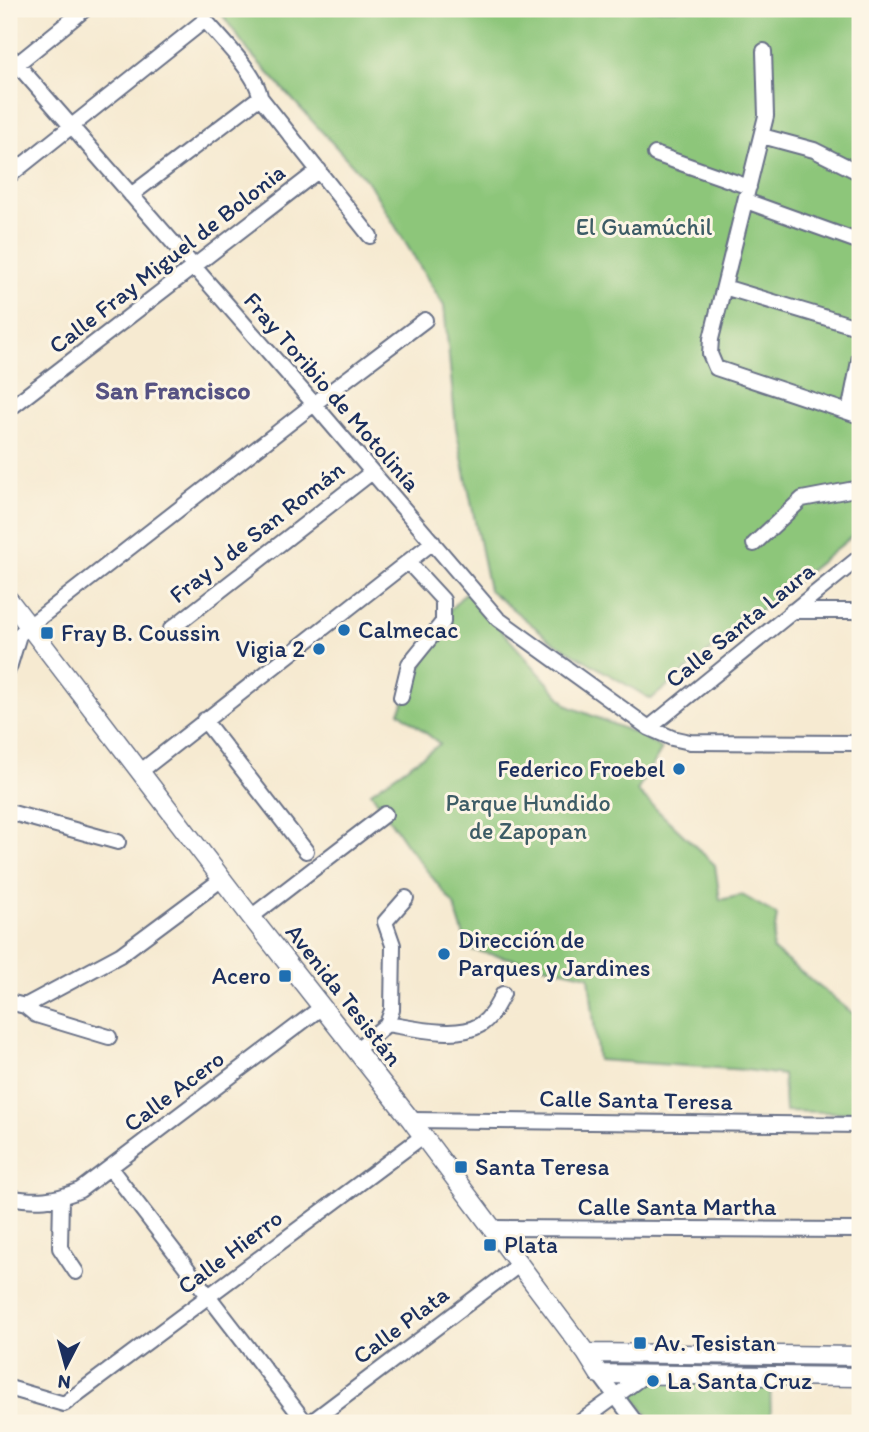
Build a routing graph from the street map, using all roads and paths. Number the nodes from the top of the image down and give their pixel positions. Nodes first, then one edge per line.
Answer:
1 (85, 9) edge
2 (764, 51) dead end
3 (13, 59) edge
4 (260, 97) junction
5 (71, 126) junction
6 (762, 136) junction
7 (655, 154) dead end
8 (319, 170) junction
9 (860, 173) edge
10 (9, 176) edge
11 (748, 194) junction
12 (131, 195) junction
13 (370, 236) dead end
14 (860, 242) edge
15 (193, 268) junction
16 (724, 287) junction
17 (425, 320) dead end
18 (860, 328) edge
19 (860, 356) edge
20 (314, 404) junction
21 (9, 409) edge
22 (855, 414) edge
23 (372, 472) junction
24 (860, 488) edge
25 (433, 542) junction
26 (754, 544) dead end
27 (860, 557) edge
28 (408, 562) junction
29 (11, 606) edge
30 (792, 611) junction
31 (860, 611) edge
32 (29, 626) junction
33 (171, 629) dead end
34 (9, 668) edge
35 (401, 697) dead end
36 (204, 720) junction
37 (649, 728) junction
38 (860, 743) edge
39 (141, 771) junction
40 (9, 812) edge
41 (385, 814) dead end
42 (118, 842) dead end
43 (306, 851) dead end
44 (222, 879) junction
45 (407, 898) dead end
46 (251, 917) junction
47 (503, 994) dead end
48 (9, 1002) edge
49 (26, 1006) junction
50 (322, 1007) junction
51 (387, 1024) junction
52 (109, 1037) dead end
53 (356, 1049) junction
54 (411, 1120) junction
55 (860, 1125) edge
56 (423, 1136) junction
57 (110, 1168) junction
58 (9, 1197) edge
59 (55, 1199) junction
60 (493, 1228) junction
61 (860, 1230) edge
62 (520, 1264) junction
63 (76, 1272) dead end
64 (208, 1296) junction
65 (586, 1353) junction
66 (860, 1356) edge
67 (599, 1374) junction
68 (646, 1374) junction
69 (860, 1377) edge
70 (9, 1388) edge
71 (615, 1395) junction
72 (308, 1423) edge
73 (579, 1423) edge
74 (636, 1423) edge

1 - 3 street
2 - 6 street
3 - 5 street, Fray Toribio de Motolinía
4 - 5 street
4 - 8 street
4 - 12 street
5 - 10 street
5 - 12 street, Fray Toribio de Motolinía
6 - 9 street
6 - 11 street
7 - 11 street
8 - 13 street
8 - 15 street, Calle Fray Miguel de Bolonia
11 - 14 street
11 - 16 street
12 - 15 street, Fray Toribio de Motolinía
15 - 20 street, Fray Toribio de Motolinía
15 - 21 street, Calle Fray Miguel de Bolonia
16 - 18 street
16 - 22 street
17 - 20 street
19 - 22 street
20 - 23 street, Fray Toribio de Motolinía
20 - 32 street
23 - 25 street, Fray Toribio de Motolinía
23 - 33 street, Fray J de San Román
24 - 26 street
25 - 28 street
25 - 37 street, Fray Toribio de Motolinía
27 - 30 street, Calle Santa Laura
28 - 35 street
28 - 36 street
29 - 32 main road, Avenida Tesistán
30 - 31 street
30 - 37 street, Calle Santa Laura
32 - 34 street
32 - 39 main road, Avenida Tesistán
36 - 39 street
36 - 43 street
37 - 38 street, Fray Toribio de Motolinía
39 - 44 main road, Avenida Tesistán
40 - 42 street
41 - 46 street
44 - 46 main road, Avenida Tesistán
44 - 49 street
45 - 51 street
46 - 50 main road, Avenida Tesistán
47 - 51 street
48 - 49 street
49 - 52 street
50 - 53 main road, Avenida Tesistán
50 - 57 street, Calle Acero
51 - 53 street
53 - 54 main road, Avenida Tesistán
54 - 55 street, Calle Santa Teresa
54 - 56 main road, Avenida Tesistán
56 - 60 main road, Avenida Tesistán
56 - 64 street, Calle Hierro
57 - 59 street, Calle Acero
57 - 64 street
58 - 59 street
59 - 63 street
60 - 61 street, Calle Santa Martha
60 - 62 main road, Avenida Tesistán
62 - 65 main road, Avenida Tesistán
62 - 72 street, Calle Plata
64 - 70 street, Calle Hierro
64 - 72 street
65 - 66 main road
65 - 67 main road, Avenida Tesistán
67 - 68 main road
67 - 71 street, Avenida Tesistán
68 - 69 main road
68 - 71 street
71 - 73 street
71 - 74 street, Avenida Tesistán

